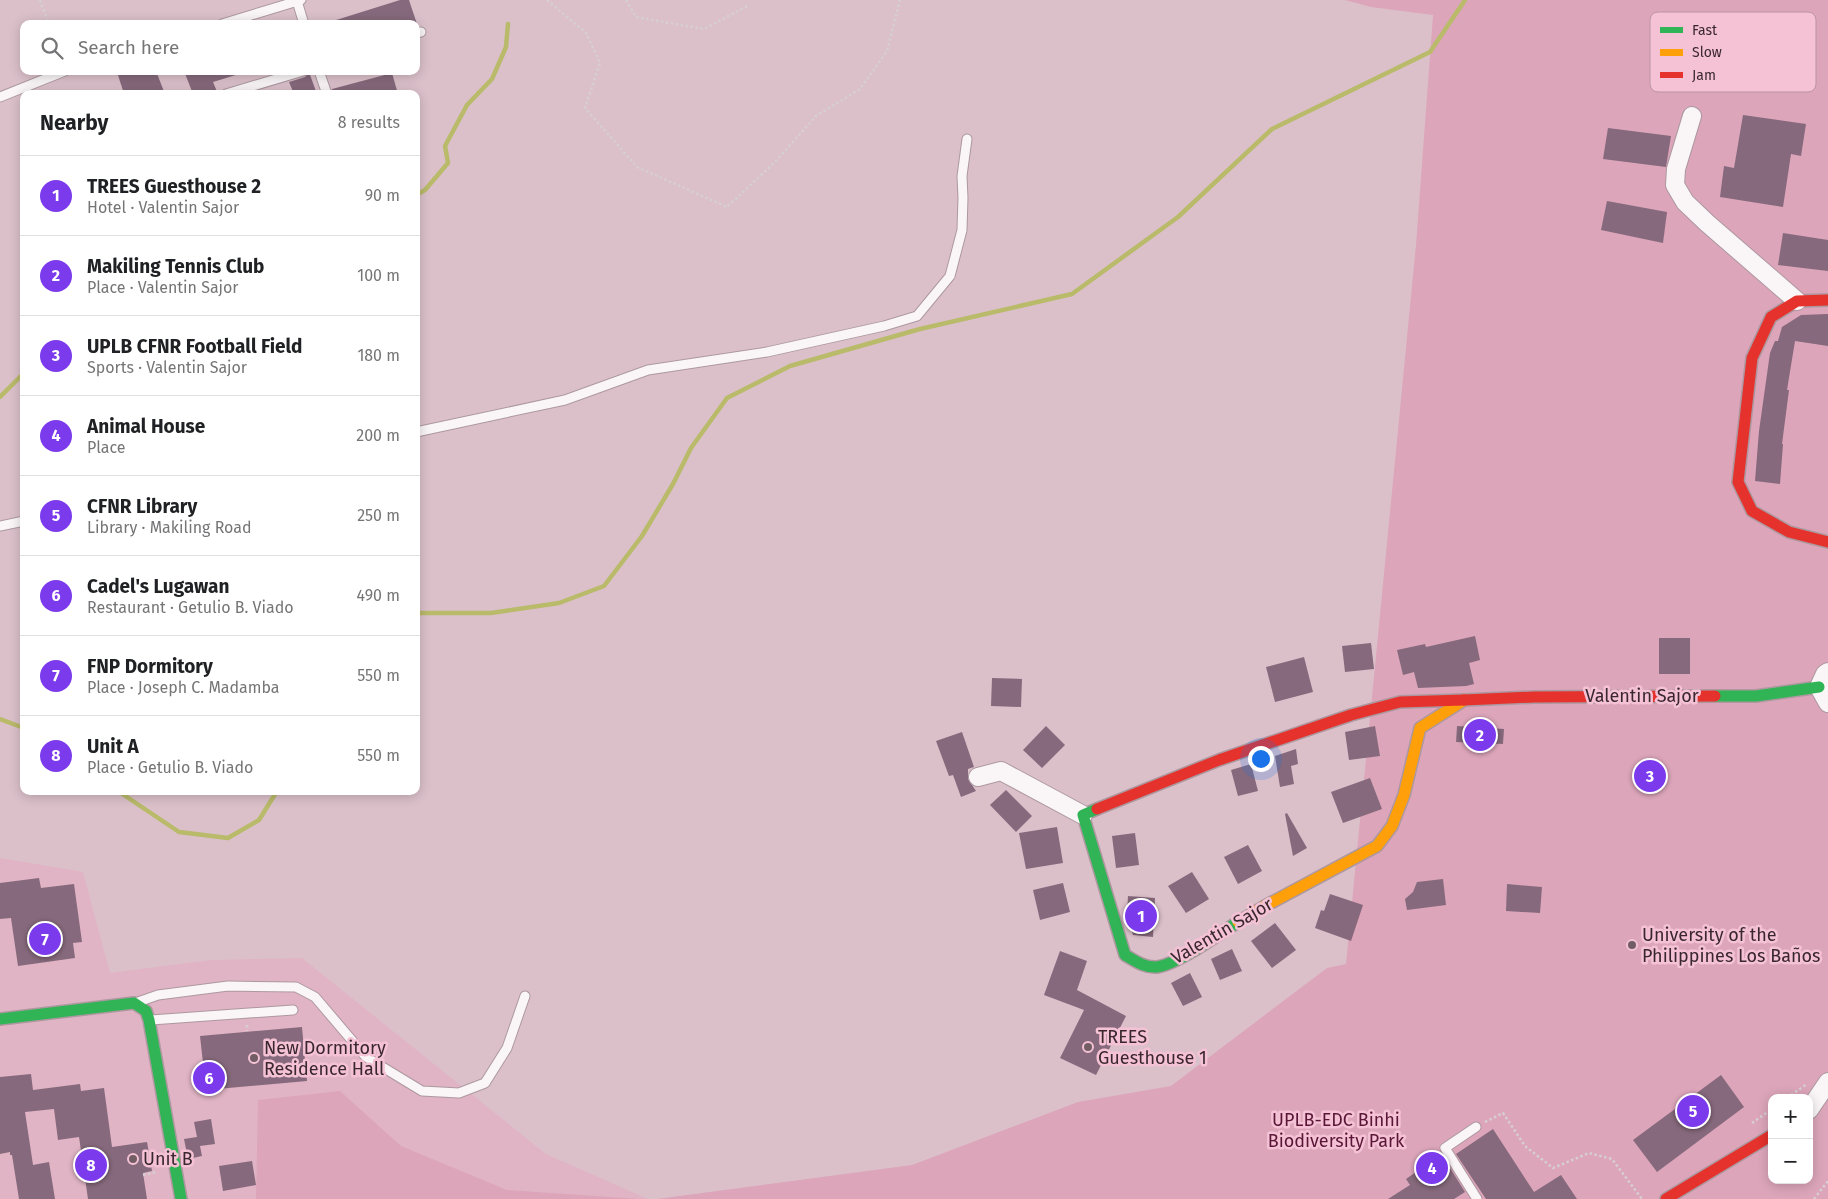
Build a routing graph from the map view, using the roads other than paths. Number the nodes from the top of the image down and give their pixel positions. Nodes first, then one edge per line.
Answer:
1 (299, 1) edge
2 (235, 20) edge
3 (303, 20) edge
4 (55, 75) edge
5 (290, 75) edge
6 (320, 75) edge
7 (239, 90) edge
8 (325, 90) edge
9 (0, 97) edge
10 (1692, 116) dead end
11 (967, 139) dead end
12 (1828, 300) edge
13 (1797, 302) junction
14 (420, 431) edge
15 (20, 522) edge
16 (0, 526) edge
17 (1828, 542) edge
18 (1828, 672) edge
19 (1824, 695) edge
20 (1464, 700) junction
21 (978, 777) dead end
22 (1083, 815) junction
23 (525, 996) dead end
24 (134, 1003) junction
25 (292, 1010) dead end
26 (0, 1019) edge
27 (150, 1020) junction
28 (1828, 1082) edge
29 (1813, 1104) edge
30 (1476, 1127) road end
31 (1768, 1138) edge
32 (181, 1199) edge
33 (1477, 1199) edge
34 (1666, 1199) edge

1 - 2 lane
1 - 3 lane
4 - 9 lane
5 - 7 lane
6 - 8 lane
10 - 13 street
11 - 14 lane
12 - 13 street
13 - 17 street
15 - 16 lane
18 - 19 street, Valentin Sajor
19 - 20 street, Valentin Sajor
20 - 22 street, Valentin Sajor
20 - 22 street, Valentin Sajor
21 - 22 street
23 - 24 lane
24 - 26 street
24 - 27 street
25 - 27 lane
27 - 32 street
28 - 29 street
30 - 33 lane
31 - 34 street

